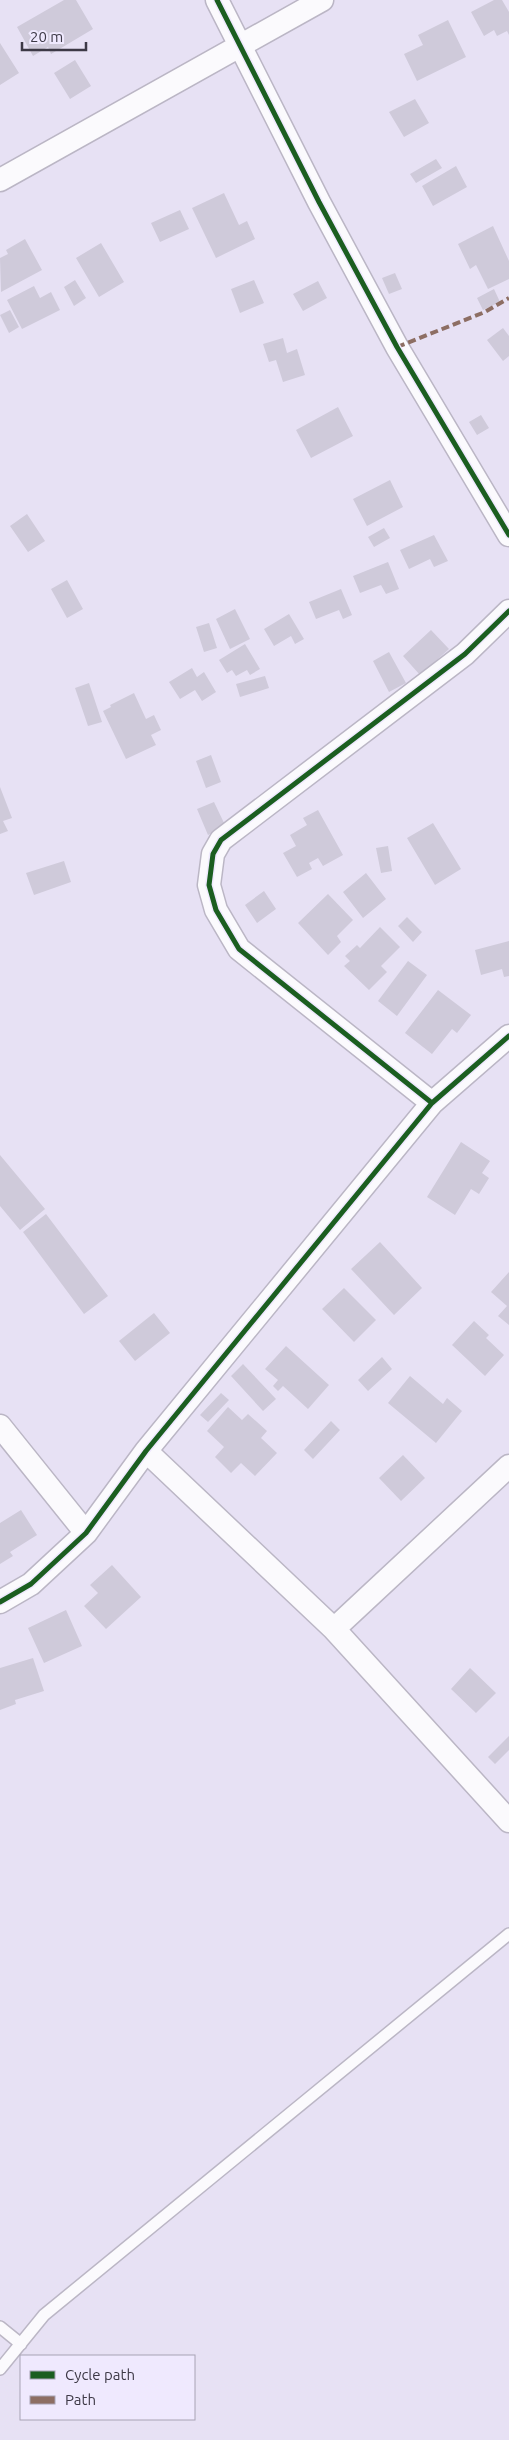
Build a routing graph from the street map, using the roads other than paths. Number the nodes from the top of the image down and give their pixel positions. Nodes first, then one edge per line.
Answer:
1 (217, 0) edge
2 (322, 0) edge
3 (242, 46) junction
4 (1, 177) edge
5 (509, 536) edge
6 (509, 611) edge
7 (509, 1036) edge
8 (432, 1103) junction
9 (0, 1426) edge
10 (146, 1451) junction
11 (509, 1466) edge
12 (86, 1533) junction
13 (0, 1602) edge
14 (334, 1629) junction
15 (509, 1821) edge
16 (509, 1934) edge
17 (0, 2327) edge
18 (21, 2344) junction
19 (0, 2368) edge

1 - 3 street
2 - 3 street
3 - 4 street
3 - 5 street
6 - 8 street
7 - 8 street
8 - 10 street
9 - 12 street
10 - 12 street
10 - 14 street
11 - 14 street
12 - 13 street
14 - 15 street
16 - 18 lane
17 - 18 lane
18 - 19 lane

